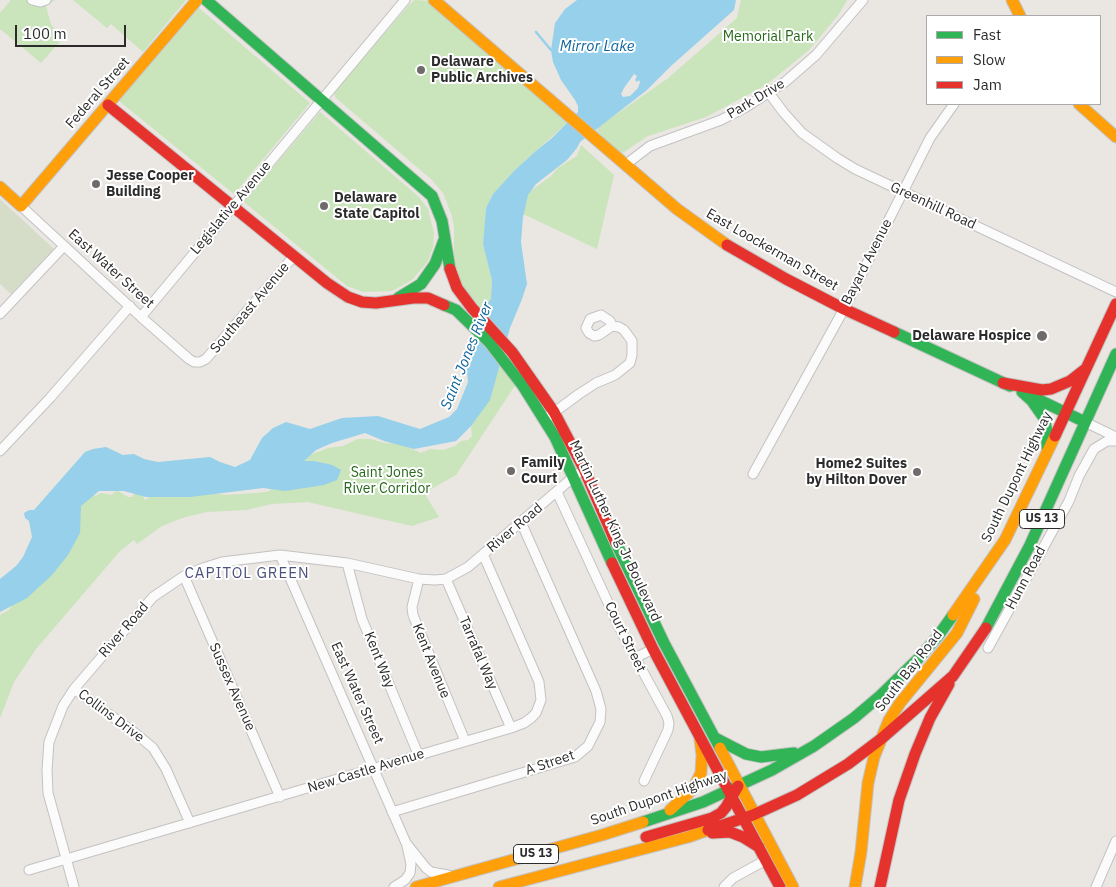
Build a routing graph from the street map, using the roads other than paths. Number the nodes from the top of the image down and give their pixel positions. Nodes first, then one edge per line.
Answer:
1 (32, 0) edge
2 (46, 0) edge
3 (197, 0) edge
4 (206, 0) edge
5 (404, 0) edge
6 (434, 0) edge
7 (862, 0) edge
8 (1012, 0) edge
9 (1020, 15) edge
10 (769, 94) junction
11 (321, 99) junction
12 (108, 105) junction
13 (953, 105) edge
14 (1080, 105) edge
15 (1116, 137) edge
16 (625, 166) junction
17 (0, 187) edge
18 (904, 192) junction
19 (21, 206) junction
20 (232, 206) junction
21 (444, 238) junction
22 (64, 246) junction
23 (294, 256) junction
24 (1116, 292) edge
25 (395, 300) junction
26 (1116, 304) edge
27 (130, 306) junction
28 (844, 309) junction
29 (0, 314) edge
30 (141, 316) junction
31 (612, 326) dead end
32 (1116, 354) edge
33 (508, 356) junction
34 (206, 359) joint
35 (1085, 369) junction
36 (1003, 383) junction
37 (1022, 392) junction
38 (1065, 413) junction
39 (550, 415) junction
40 (1085, 422) junction
41 (1116, 437) edge
42 (1116, 441) edge
43 (0, 451) edge
44 (1046, 453) junction
45 (584, 469) junction
46 (753, 474) dead end
47 (574, 476) junction
48 (557, 492) junction
49 (521, 522) junction
50 (1005, 540) junction
51 (484, 554) junction
52 (280, 555) junction
53 (347, 563) junction
54 (184, 576) junction
55 (446, 578) junction
56 (420, 580) junction
57 (988, 648) dead end
58 (653, 649) junction
59 (635, 658) junction
60 (953, 676) junction
61 (74, 689) junction
62 (511, 728) junction
63 (700, 738) junction
64 (715, 738) junction
65 (881, 739) junction
66 (465, 741) junction
67 (814, 746) junction
68 (418, 754) junction
69 (373, 769) junction
70 (644, 781) dead end
71 (732, 792) junction
72 (280, 797) junction
73 (392, 812) junction
74 (748, 816) junction
75 (656, 818) junction
76 (190, 823) junction
77 (674, 840) junction
78 (1116, 841) edge
79 (406, 843) junction
80 (759, 848) junction
81 (66, 858) junction
82 (766, 860) junction
83 (29, 870) dead end
84 (456, 876) junction
85 (521, 880) junction
86 (74, 887) edge
87 (394, 887) edge
88 (416, 887) edge
89 (499, 887) edge
90 (724, 887) edge
91 (780, 887) edge
92 (792, 887) edge
93 (855, 887) edge
94 (880, 887) edge
95 (1096, 887) edge

1 - 2 street
3 - 12 main road, Federal Street
4 - 11 main road, Martin Luther King Jr Boulevard
5 - 11 street, Legislative Avenue
6 - 16 main road, East Loockerman Street
7 - 10 street, Park Drive
8 - 9 main road
10 - 16 street, Park Drive
10 - 18 street, Greenhill Road
11 - 20 street, Legislative Avenue
11 - 21 main road, Martin Luther King Jr Boulevard
12 - 19 main road, Federal Street
12 - 20 main road, Martin Luther King Jr Boulevard
13 - 18 street, Bayard Avenue
14 - 15 main road
16 - 28 main road, East Loockerman Street
17 - 19 main road, East Water Street
18 - 24 street, Greenhill Road
18 - 28 street, Bayard Avenue
19 - 22 street, East Water Street
20 - 23 main road, Martin Luther King Jr Boulevard
20 - 30 street, Legislative Avenue
21 - 25 main road
21 - 33 main road, Martin Luther King Jr Boulevard
22 - 27 street, East Water Street
22 - 29 street
23 - 25 main road, Martin Luther King Jr Boulevard
23 - 34 street, Southeast Avenue
25 - 33 main road, Martin Luther King Jr Boulevard
26 - 35 main road, South Dupont Highway / US 13
27 - 30 street, East Water Street
27 - 43 street
28 - 36 main road, East Loockerman Street
28 - 46 street, Bayard Avenue
30 - 34 street, East Water Street
31 - 39 street
32 - 40 main road, US 13
33 - 39 main road, Martin Luther King Jr Boulevard
35 - 36 main road
35 - 38 main road, South Dupont Highway / US 13
36 - 37 main road, East Loockerman Street
37 - 38 main road, East Loockerman Street
37 - 44 main road
38 - 40 main road, East Loockerman Street
38 - 44 main road, South Dupont Highway / US 13
39 - 45 main road, Martin Luther King Jr Boulevard
39 - 47 main road, Martin Luther King Jr Boulevard
40 - 41 street, East Loockerman Street
40 - 60 main road, US 13
42 - 57 street, Hunn Road
44 - 50 main road, South Dupont Highway / US 13
45 - 47 street, River Road
45 - 64 main road, Martin Luther King Jr Boulevard
47 - 48 street, River Road
47 - 58 main road, Martin Luther King Jr Boulevard
48 - 49 street, River Road
48 - 59 street, Court Street
49 - 51 street, River Road
49 - 73 street, A Street
50 - 65 main road, South Bay Road
50 - 67 main road, South Dupont Highway / US 13
51 - 55 street, River Road
51 - 62 street, New Castle Avenue
52 - 53 street, River Road
52 - 54 street, River Road
52 - 69 street, East Water Street
53 - 56 street, River Road
53 - 68 street, Kent Way
54 - 61 street, River Road
54 - 72 street, Sussex Avenue
55 - 56 street, River Road
55 - 62 street, Tarrafal Way
56 - 66 street, Kent Avenue
58 - 59 street
58 - 63 main road, Martin Luther King Jr Boulevard
59 - 70 street, Court Street
60 - 65 main road, US 13
60 - 94 main road
61 - 76 street, Collins Drive
61 - 81 street, River Road
62 - 66 street, New Castle Avenue
63 - 71 main road, Martin Luther King Jr Boulevard
63 - 75 main road
64 - 67 main road
64 - 71 main road, Martin Luther King Jr Boulevard
65 - 74 main road, US 13
65 - 93 main road, South Bay Road
66 - 68 street, New Castle Avenue
67 - 71 main road, South Dupont Highway / US 13
68 - 69 street, New Castle Avenue
69 - 72 street, New Castle Avenue
69 - 73 street, East Water Street
71 - 74 main road
71 - 75 main road, South Dupont Highway / US 13
71 - 85 main road
72 - 76 street, New Castle Avenue
73 - 79 street, East Water Street
74 - 77 main road, US 13
74 - 80 main road
74 - 92 main road
75 - 84 main road, South Dupont Highway / US 13
76 - 81 street, New Castle Avenue
77 - 80 main road
77 - 85 main road, US 13
78 - 95 street
79 - 84 street, East Water Street
79 - 87 street, East Water Street
80 - 82 main road
81 - 83 street, New Castle Avenue
81 - 86 street, River Road
82 - 90 street
82 - 91 main road
84 - 88 main road, South Dupont Highway / US 13
85 - 89 main road, US 13

